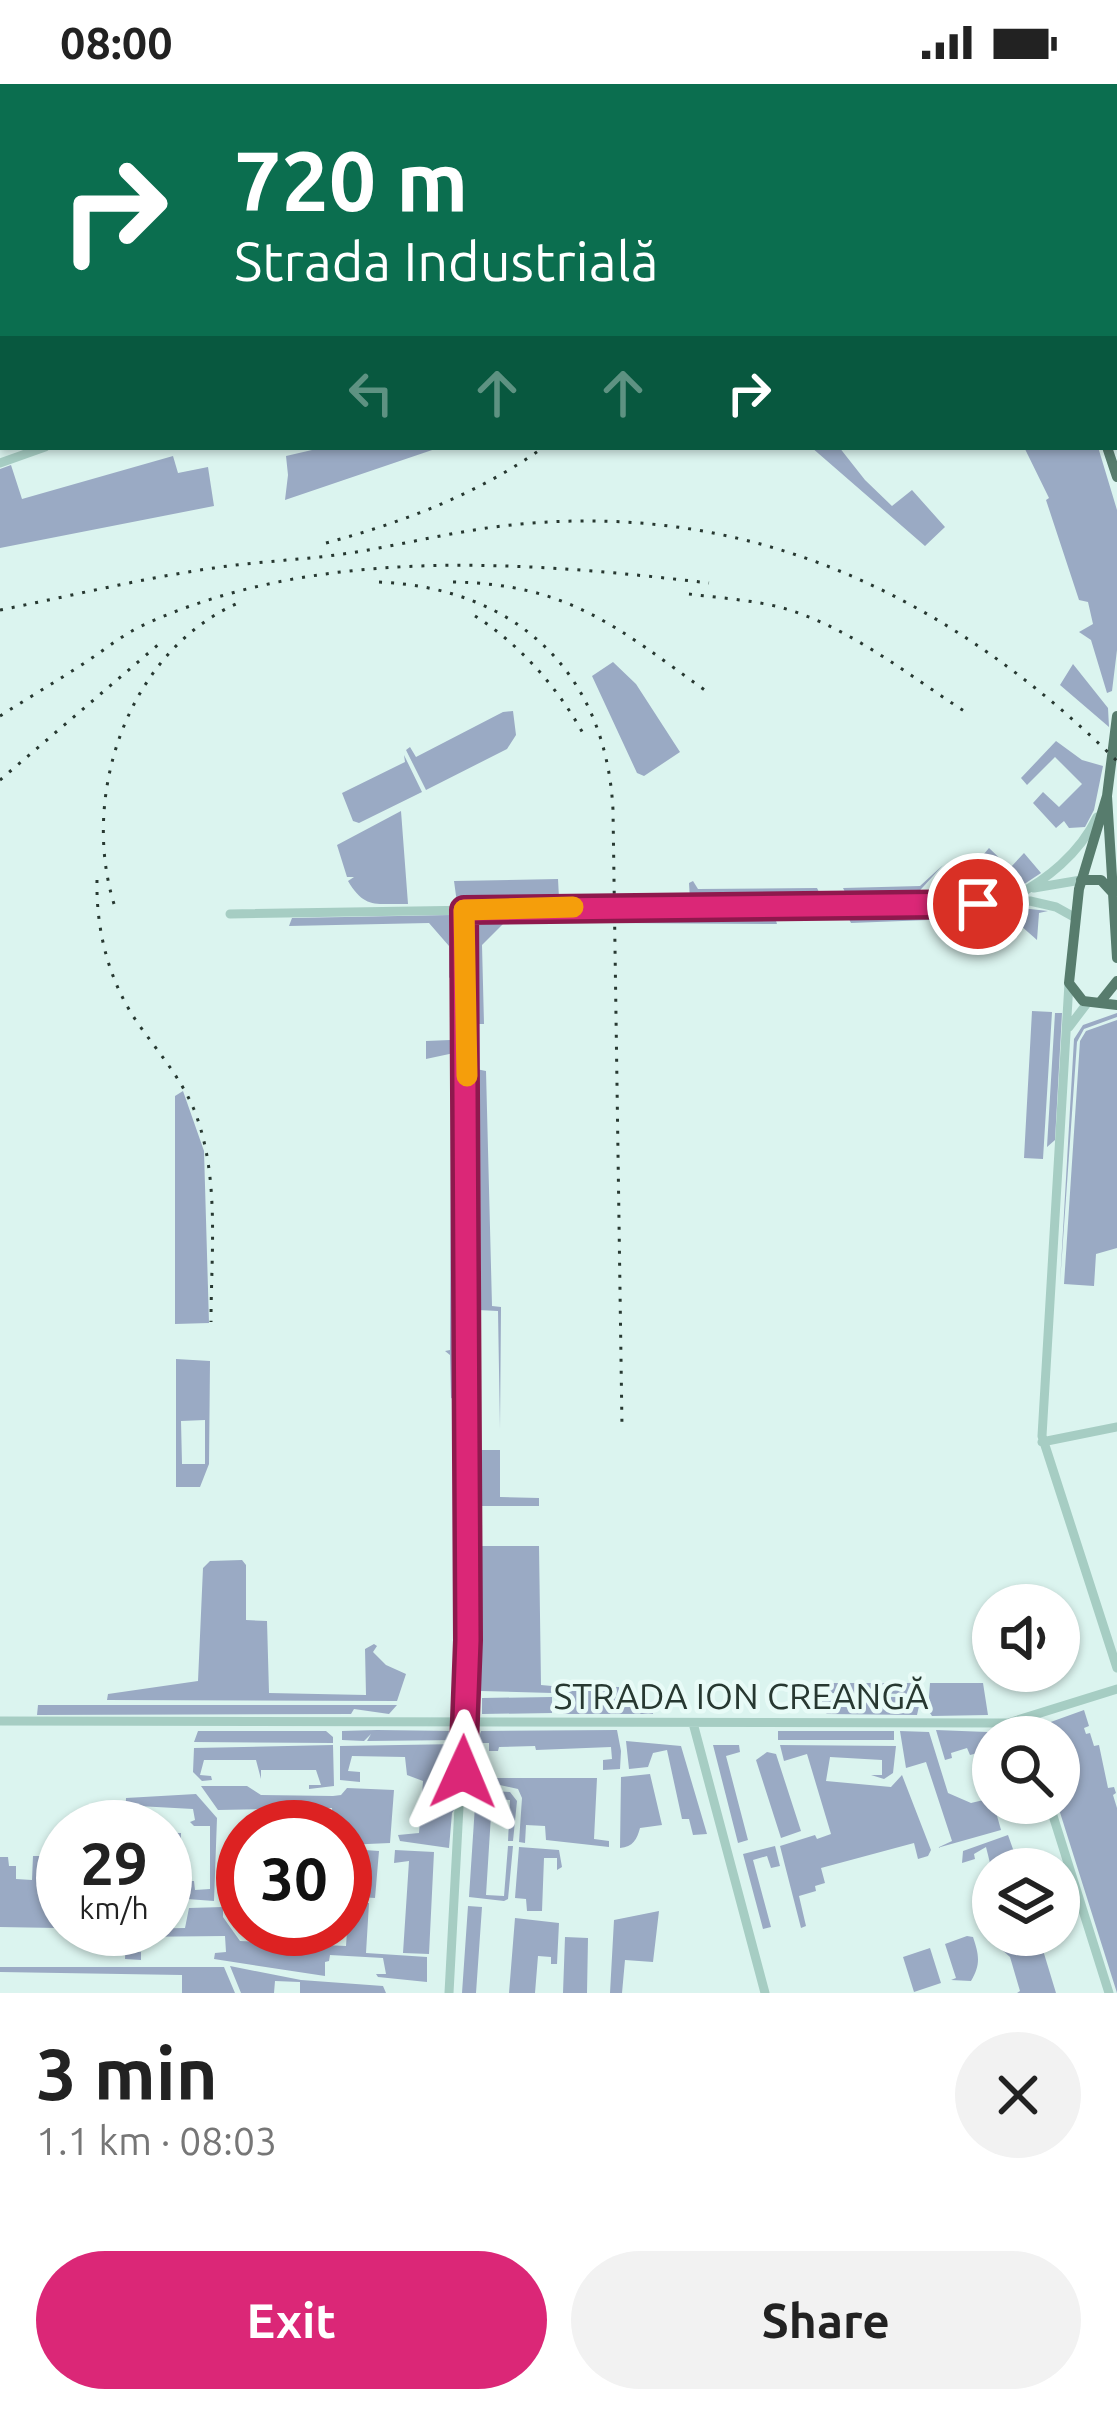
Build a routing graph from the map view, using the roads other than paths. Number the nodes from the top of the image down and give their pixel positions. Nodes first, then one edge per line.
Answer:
1 (37, 450) edge
2 (0, 463) edge
3 (1117, 716) edge
4 (1107, 796) junction
5 (1082, 880) junction
6 (1030, 889) junction
7 (1113, 893) junction
8 (1006, 901) junction
9 (464, 910) junction
10 (230, 914) dead end
11 (1074, 916) junction
12 (1117, 955) edge
13 (1117, 981) edge
14 (1069, 983) junction
15 (1094, 1002) junction
16 (1117, 1005) edge
17 (1069, 1027) junction
18 (1117, 1426) edge
19 (1042, 1442) junction
20 (1117, 1668) edge
21 (1117, 1688) edge
22 (1033, 1716) edge
23 (972, 1720) edge
24 (0, 1721) edge
25 (464, 1722) junction
26 (693, 1723) junction
27 (1056, 1824) edge
28 (448, 1993) edge
29 (765, 1993) edge
30 (1109, 1993) edge

1 - 2 street
3 - 4 main road
4 - 5 main road
4 - 6 street
4 - 7 main road
5 - 6 street
5 - 7 main road
5 - 11 main road
6 - 8 street
7 - 12 main road
8 - 9 street
8 - 11 street
9 - 10 street
9 - 25 street
11 - 14 main road
13 - 15 main road
14 - 15 main road
14 - 17 street
15 - 16 main road
15 - 17 street
17 - 19 street
18 - 19 street
19 - 20 street
21 - 22 street, STRADA ION CREANGĂ
23 - 26 street, STRADA ION CREANGĂ
24 - 25 street, STRADA ION CREANGĂ
25 - 26 street, STRADA ION CREANGĂ
25 - 28 street
26 - 29 street
27 - 30 street

